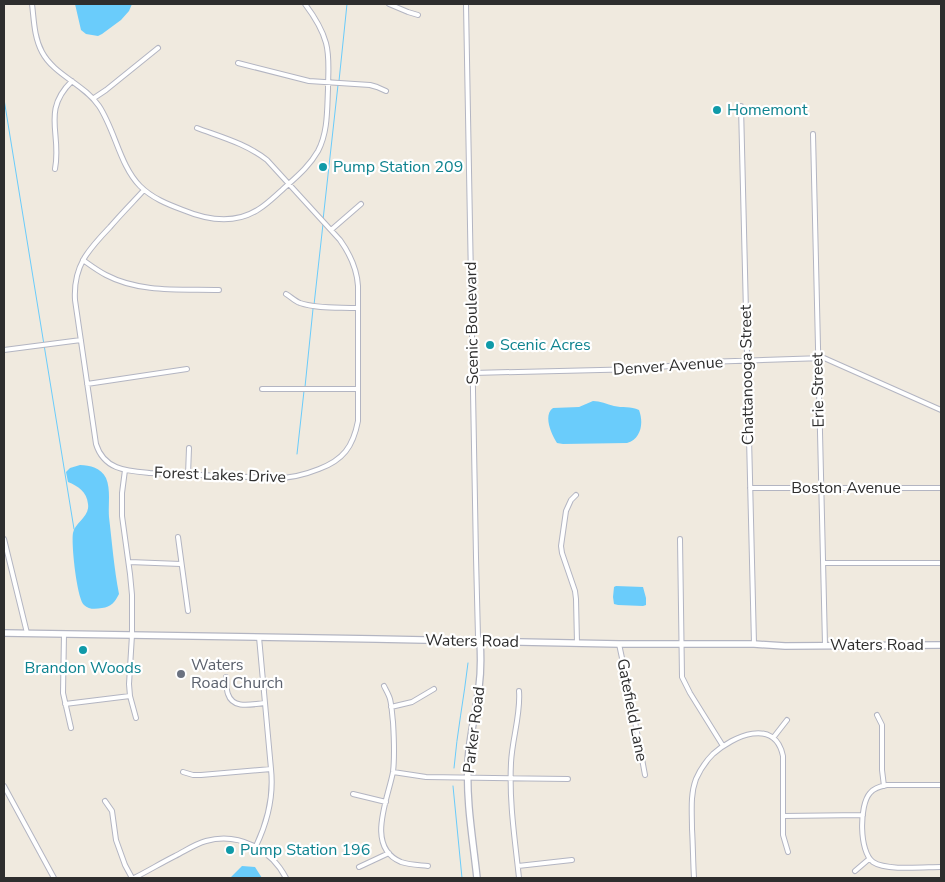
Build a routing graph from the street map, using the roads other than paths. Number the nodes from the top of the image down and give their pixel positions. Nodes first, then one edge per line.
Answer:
1 (32, 4) edge
2 (305, 4) edge
3 (388, 4) edge
4 (466, 4) edge
5 (418, 15) dead end
6 (158, 48) dead end
7 (238, 63) dead end
8 (72, 81) junction
9 (328, 83) junction
10 (386, 91) dead end
11 (94, 98) junction
12 (741, 106) dead end
13 (197, 128) dead end
14 (813, 134) dead end
15 (55, 169) dead end
16 (289, 184) junction
17 (144, 190) junction
18 (361, 204) dead end
19 (331, 230) junction
20 (83, 260) junction
21 (219, 290) dead end
22 (286, 294) dead end
23 (358, 308) junction
24 (81, 340) junction
25 (4, 350) edge
26 (818, 358) junction
27 (747, 361) junction
28 (187, 370) dead end
29 (473, 373) junction
30 (87, 384) junction
31 (262, 389) dead end
32 (358, 389) junction
33 (941, 410) edge
34 (190, 448) dead end
35 (126, 470) junction
36 (188, 475) junction
37 (750, 488) junction
38 (821, 488) junction
39 (941, 488) edge
40 (576, 495) dead end
41 (178, 537) dead end
42 (4, 539) edge
43 (680, 539) dead end
44 (129, 562) junction
45 (823, 563) junction
46 (941, 563) edge
47 (181, 564) junction
48 (188, 611) dead end
49 (4, 633) edge
50 (27, 633) junction
51 (64, 634) junction
52 (132, 635) junction
53 (259, 637) junction
54 (480, 641) junction
55 (577, 643) junction
56 (619, 644) junction
57 (682, 644) junction
58 (754, 644) junction
59 (825, 645) junction
60 (941, 645) edge
61 (226, 677) dead end
62 (384, 686) dead end
63 (434, 689) dead end
64 (519, 691) dead end
65 (130, 696) junction
66 (265, 703) junction
67 (65, 704) junction
68 (391, 707) junction
69 (877, 715) dead end
70 (136, 718) dead end
71 (788, 720) dead end
72 (71, 728) dead end
73 (773, 738) junction
74 (723, 746) junction
75 (272, 769) junction
76 (183, 772) dead end
77 (392, 772) junction
78 (644, 775) dead end
79 (467, 778) junction
80 (568, 778) dead end
81 (510, 779) junction
82 (941, 785) edge
83 (4, 786) edge
84 (884, 786) junction
85 (353, 794) dead end
86 (105, 801) dead end
87 (386, 802) junction
88 (863, 815) junction
89 (783, 816) junction
90 (256, 846) junction
91 (788, 852) dead end
92 (389, 853) junction
93 (869, 859) junction
94 (572, 860) dead end
95 (428, 866) dead end
96 (518, 866) junction
97 (359, 867) dead end
98 (941, 867) edge
99 (855, 871) dead end
100 (54, 878) edge
101 (133, 878) edge
102 (286, 878) edge
103 (477, 878) edge
104 (519, 878) edge
105 (694, 878) edge

1 - 8 street
2 - 9 street
3 - 5 street
4 - 29 street, Scenic Boulevard
6 - 11 street
7 - 9 street
8 - 11 street
8 - 15 street
9 - 10 street
9 - 16 street
11 - 17 street
12 - 27 street, Chattanooga Street
13 - 16 street, Forest Lakes Drive
14 - 26 street, Erie Street
16 - 17 street
16 - 19 street, Forest Lakes Drive
17 - 20 street, Forest Lakes Drive
18 - 19 street
19 - 23 street, Forest Lakes Drive
20 - 21 street
20 - 24 street, Forest Lakes Drive
22 - 23 street
23 - 32 street, Forest Lakes Drive
24 - 25 street
24 - 30 street, Forest Lakes Drive
26 - 27 street, Denver Avenue
26 - 33 street, Denver Avenue
26 - 38 street, Erie Street
27 - 29 street, Denver Avenue
27 - 37 street, Chattanooga Street
28 - 30 street
29 - 54 street, Scenic Boulevard
30 - 35 street, Forest Lakes Drive
31 - 32 street
32 - 36 street, Forest Lakes Drive
34 - 36 street
35 - 36 street, Forest Lakes Drive
35 - 44 street
37 - 38 street, Boston Avenue
37 - 58 street, Chattanooga Street
38 - 39 street, Boston Avenue
38 - 45 street, Erie Street
40 - 55 street
41 - 47 street
42 - 50 street
43 - 57 street
44 - 47 street
44 - 52 street
45 - 46 street
45 - 59 street, Erie Street
47 - 48 street
49 - 50 street, Waters Road
50 - 51 street, Waters Road
51 - 52 street, Waters Road
51 - 67 street
52 - 53 street, Waters Road
52 - 65 street
53 - 54 street, Waters Road
53 - 66 street
54 - 55 street, Waters Road
54 - 79 street, Parker Road
55 - 56 street, Waters Road
56 - 57 street, Waters Road
56 - 78 street, Gatefield Lane
57 - 58 street, Waters Road
57 - 74 street
58 - 59 street, Waters Road
59 - 60 street, Waters Road
61 - 66 street
62 - 68 street
63 - 68 street
64 - 81 street
65 - 67 street
65 - 70 street
66 - 75 street
67 - 72 street
68 - 77 street
69 - 84 street
71 - 73 street
73 - 74 street
73 - 89 street
74 - 105 street
75 - 76 street
75 - 90 street
77 - 79 street
77 - 87 street
79 - 81 street
79 - 103 street, Parker Road
80 - 81 street
81 - 96 street
82 - 84 street
83 - 100 street
84 - 88 street
85 - 87 street
86 - 101 street
87 - 92 street
88 - 89 street
88 - 93 street
89 - 91 street
90 - 101 street
90 - 102 street
92 - 95 street
92 - 97 street
93 - 98 street
93 - 99 street
94 - 96 street
96 - 104 street

